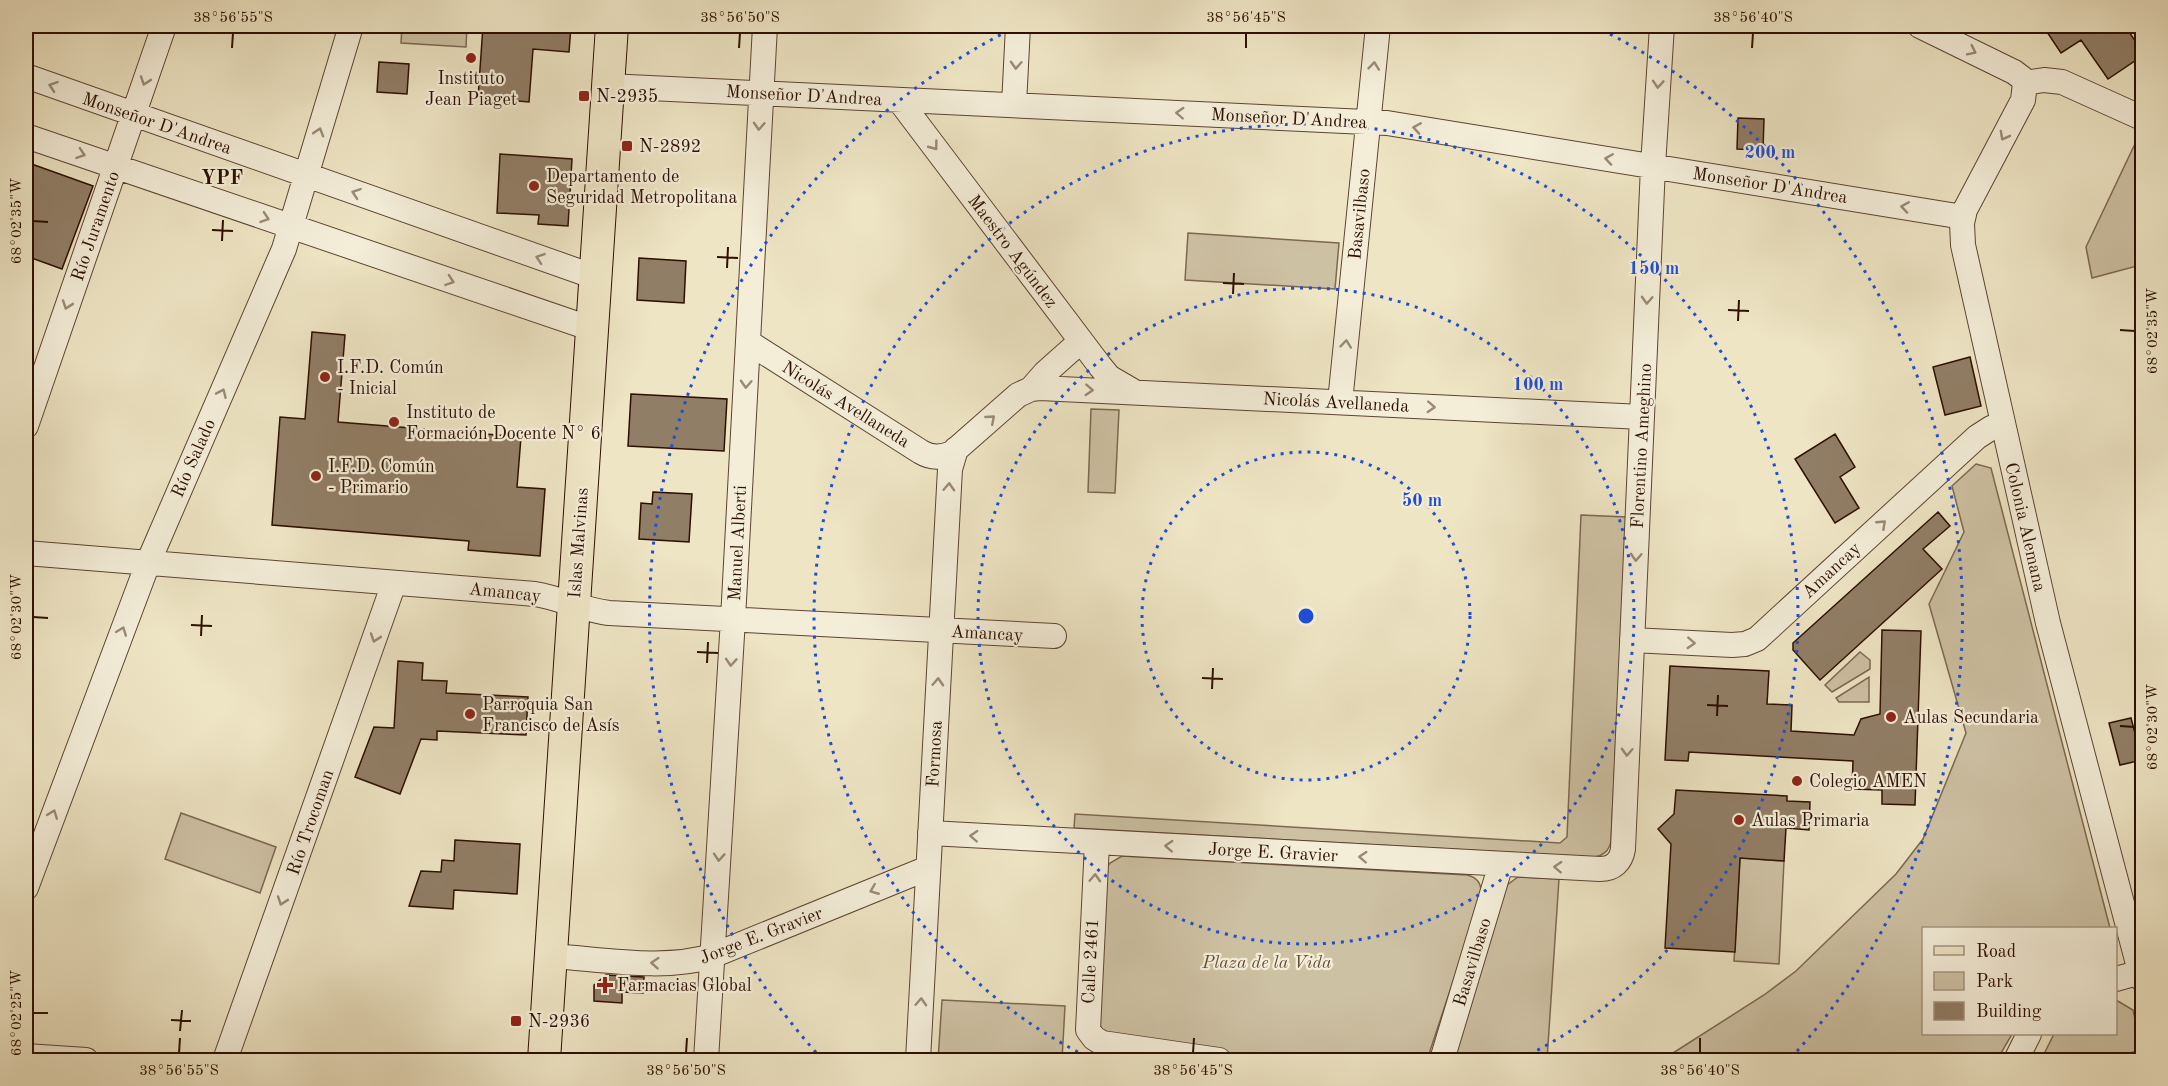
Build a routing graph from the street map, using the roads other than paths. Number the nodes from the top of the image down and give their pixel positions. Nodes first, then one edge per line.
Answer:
1 (164, 26) edge
2 (351, 26) edge
3 (612, 26) edge
4 (765, 26) edge
5 (1017, 26) edge
6 (1378, 26) edge
7 (1662, 26) edge
8 (1920, 26) edge
9 (26, 76) edge
10 (2025, 83) junction
11 (608, 86) junction
12 (761, 93) junction
13 (899, 100) junction
14 (1014, 105) junction
15 (133, 114) junction
16 (2142, 118) edge
17 (1368, 122) junction
18 (26, 136) edge
19 (115, 166) junction
20 (1653, 166) junction
21 (306, 175) junction
22 (1963, 217) junction
23 (291, 227) junction
24 (595, 277) junction
25 (592, 328) junction
26 (1081, 341) junction
27 (748, 342) junction
28 (1031, 389) junction
29 (1135, 392) junction
30 (1340, 402) junction
31 (1642, 417) junction
32 (2003, 423) junction
33 (26, 426) edge
34 (956, 449) junction
35 (26, 553) edge
36 (148, 562) junction
37 (394, 583) junction
38 (574, 605) junction
39 (733, 619) junction
40 (941, 630) junction
41 (1054, 636) dead end
42 (1632, 640) junction
43 (930, 833) junction
44 (1097, 843) junction
45 (1501, 864) junction
46 (1616, 865) joint
47 (928, 868) junction
48 (26, 888) edge
49 (551, 956) junction
50 (712, 956) junction
51 (2140, 962) edge
52 (2117, 978) edge
53 (2028, 1035) edge
54 (1111, 1053) edge
55 (26, 1056) edge
56 (86, 1060) edge
57 (225, 1060) edge
58 (544, 1060) edge
59 (706, 1060) edge
60 (918, 1060) edge
61 (1220, 1060) edge
62 (1442, 1060) edge
63 (2016, 1060) edge

1 -> 15 street, Río Juramento
21 -> 2 street, Río Salado
3 - 11 main road, Islas Malvinas
4 - 12 street, Manuel Alberti
5 -> 14 street
17 -> 6 street, Basavilbaso
7 -> 20 street, Florentino Ameghino
8 -> 10 street
15 -> 9 street, Monseñor D'Andrea
10 - 16 street
10 -> 22 street, Colonia Alemana
11 - 12 street, Monseñor D'Andrea
11 - 24 main road, Islas Malvinas
12 - 13 street, Monseñor D'Andrea
12 -> 27 street, Manuel Alberti
13 - 14 street, Monseñor D'Andrea
13 -> 26 street, Maestro Agúndez
17 -> 14 street, Monseñor D'Andrea
15 - 19 street, Río Juramento
15 - 21 street, Monseñor D'Andrea
20 -> 17 street, Monseñor D'Andrea
30 -> 17 street, Basavilbaso
18 -> 19 street
19 -> 23 street
19 -> 33 street, Río Juramento
22 -> 20 street, Monseñor D'Andrea
20 -> 31 street, Florentino Ameghino
21 - 23 street, Río Salado
24 -> 21 street, Monseñor D'Andrea
22 - 32 street, Colonia Alemana
23 -> 25 street
36 -> 23 street, Río Salado
24 - 25 main road, Islas Malvinas
25 - 38 main road, Islas Malvinas
26 - 28 street
26 - 29 street, Maestro Agúndez
27 - 34 street, Nicolás Avellaneda
27 -> 39 street, Manuel Alberti
28 -> 29 street, Nicolás Avellaneda
34 -> 28 street
29 - 30 street, Nicolás Avellaneda
30 -> 31 street, Nicolás Avellaneda
31 -> 42 street, Florentino Ameghino
42 -> 32 street, Amancay
32 - 51 street, Colonia Alemana
40 -> 34 street, Formosa
35 - 36 street, Amancay
36 - 37 street, Amancay
48 -> 36 street, Río Salado
37 - 38 street, Amancay
37 -> 57 street, Río Trocoman
38 - 39 street, Amancay
38 - 49 main road, Islas Malvinas
39 - 40 street, Amancay
39 -> 50 street, Manuel Alberti
40 - 41 street, Amancay
43 -> 40 street, Formosa
42 -> 46 street, Florentino Ameghino
44 -> 43 street, Jorge E. Gravier
43 - 47 street, Formosa
45 -> 44 street, Jorge E. Gravier
54 -> 44 street, Calle 2461
46 -> 45 street, Jorge E. Gravier
45 - 62 street, Basavilbaso
47 -> 50 street, Jorge E. Gravier
60 -> 47 street, Formosa
50 -> 49 street, Jorge E. Gravier
49 - 58 main road, Islas Malvinas
50 - 59 street, Manuel Alberti
51 - 52 street
53 - 63 street
54 - 61 street
55 - 56 street

